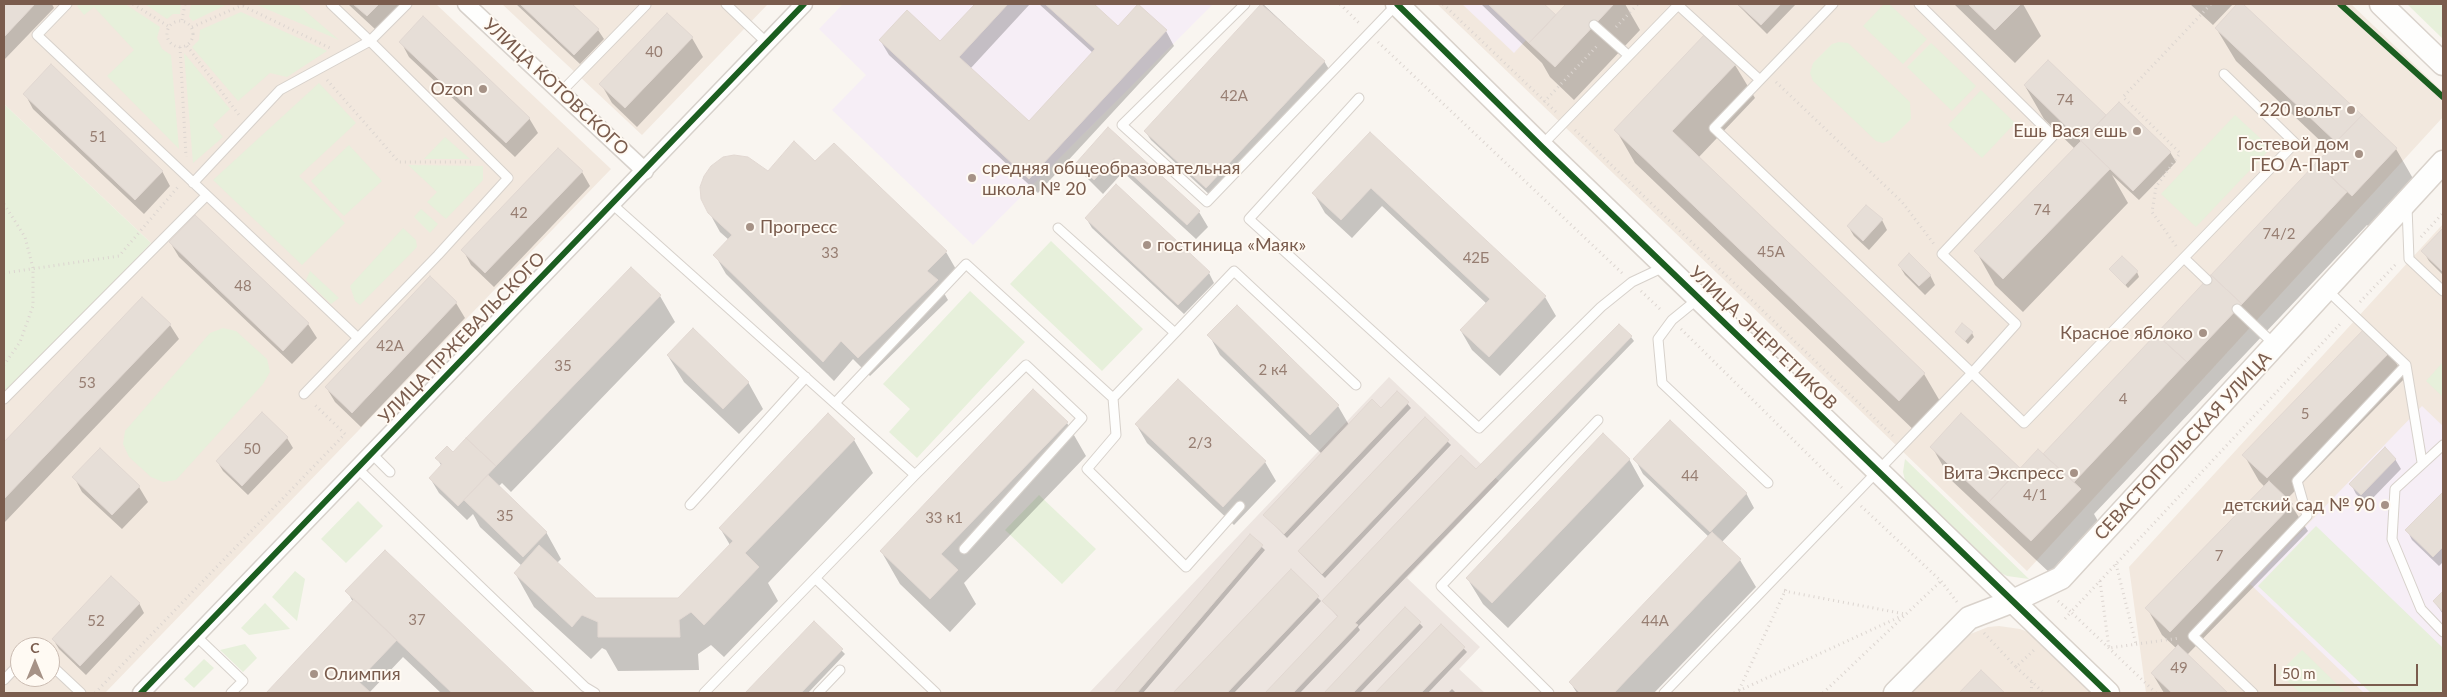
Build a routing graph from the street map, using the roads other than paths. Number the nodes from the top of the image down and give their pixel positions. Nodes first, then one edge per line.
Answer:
1 (67, 4) edge
2 (331, 4) edge
3 (407, 4) edge
4 (466, 4) edge
5 (726, 4) edge
6 (804, 4) edge
7 (1245, 4) edge
8 (1397, 4) edge
9 (1679, 4) edge
10 (1833, 4) edge
11 (1918, 4) edge
12 (2381, 4) edge
13 (646, 5) edge
14 (1594, 25) dead end
15 (370, 41) junction
16 (767, 43) junction
17 (1628, 55) junction
18 (2443, 64) edge
19 (2224, 74) dead end
20 (1763, 76) junction
21 (561, 92) junction
22 (1359, 98) dead end
23 (1541, 146) junction
24 (2443, 162) edge
25 (645, 171) junction
26 (190, 180) junction
27 (206, 196) junction
28 (2406, 202) junction
29 (612, 204) junction
30 (1058, 228) dead end
31 (2184, 258) junction
32 (1666, 266) junction
33 (2206, 280) dead end
34 (2326, 289) junction
35 (2443, 291) edge
36 (1699, 298) junction
37 (2237, 309) dead end
38 (1176, 333) junction
39 (358, 338) junction
40 (2275, 345) junction
41 (2406, 365) junction
42 (1972, 373) junction
43 (806, 377) junction
44 (1356, 385) dead end
45 (304, 394) road end
46 (1113, 398) junction
47 (4, 399) edge
48 (835, 403) junction
49 (1598, 420) dead end
50 (2443, 445) edge
51 (372, 454) junction
52 (2422, 462) junction
53 (358, 469) junction
54 (1878, 470) junction
55 (390, 472) dead end
56 (915, 475) junction
57 (1768, 483) dead end
58 (690, 505) dead end
59 (1240, 506) dead end
60 (964, 548) dead end
61 (816, 579) junction
62 (2013, 601) junction
63 (2443, 632) edge
64 (196, 636) junction
65 (840, 670) dead end
66 (60, 673) edge
67 (582, 690) edge
68 (81, 693) edge
69 (141, 693) edge
70 (231, 693) edge
71 (595, 693) edge
72 (704, 693) edge
73 (818, 693) edge
74 (936, 693) edge
75 (1549, 693) edge
76 (1664, 693) edge
77 (1895, 693) edge
78 (2108, 693) edge
79 (2253, 693) edge

1 - 26 lane
2 - 15 lane
3 - 15 lane
4 - 21 street, УЛИЦА КОТОВСКОГО
5 - 16 lane
6 - 16 street, УЛИЦА ПРЖЕВАЛЬСКОГО
7 - 8 lane
8 - 23 street, УЛИЦА ЭНЕРГЕТИКОВ
9 - 17 lane
9 - 20 lane
10 - 20 lane
11 - 42 lane
12 - 18 street
13 - 21 lane
14 - 17 lane
15 - 26 lane
15 - 39 lane
16 - 25 street, УЛИЦА ПРЖЕВАЛЬСКОГО
17 - 23 lane
19 - 31 lane
20 - 42 lane
21 - 25 street, УЛИЦА КОТОВСКОГО
22 - 32 lane
23 - 32 street, УЛИЦА ЭНЕРГЕТИКОВ
24 - 28 street, СЕВАСТОПОЛЬСКАЯ УЛИЦА
25 - 29 street, УЛИЦА ПРЖЕВАЛЬСКОГО
26 - 27 lane
27 - 39 lane
27 - 47 lane
28 - 34 street, СЕВАСТОПОЛЬСКАЯ УЛИЦА
28 - 35 lane
29 - 43 lane
29 - 51 street, УЛИЦА ПРЖЕВАЛЬСКОГО
30 - 38 lane
31 - 33 lane
31 - 42 lane
32 - 36 street, УЛИЦА ЭНЕРГЕТИКОВ
34 - 40 street, СЕВАСТОПОЛЬСКАЯ УЛИЦА
34 - 41 lane
36 - 54 street, УЛИЦА ЭНЕРГЕТИКОВ
36 - 57 lane
37 - 40 lane
38 - 44 lane
38 - 46 lane
39 - 45 lane
40 - 62 street, СЕВАСТОПОЛЬСКАЯ УЛИЦА
41 - 52 lane
41 - 79 lane
42 - 54 lane
43 - 48 lane
43 - 58 lane
46 - 48 lane
46 - 59 lane
48 - 56 lane
49 - 75 lane
50 - 52 lane
51 - 53 street, УЛИЦА ПРЖЕВАЛЬСКОГО
51 - 55 lane
52 - 63 lane
53 - 64 street, УЛИЦА ПРЖЕВАЛЬСКОГО
53 - 67 lane
54 - 62 street, УЛИЦА ЭНЕРГЕТИКОВ
54 - 76 lane
56 - 60 lane
56 - 61 lane
61 - 72 lane
61 - 74 lane
62 - 77 street, СЕВАСТОПОЛЬСКАЯ УЛИЦА
62 - 78 street, УЛИЦА ЭНЕРГЕТИКОВ
64 - 69 street, УЛИЦА ПРЖЕВАЛЬСКОГО
64 - 70 lane
65 - 73 lane
66 - 68 lane
67 - 71 lane

